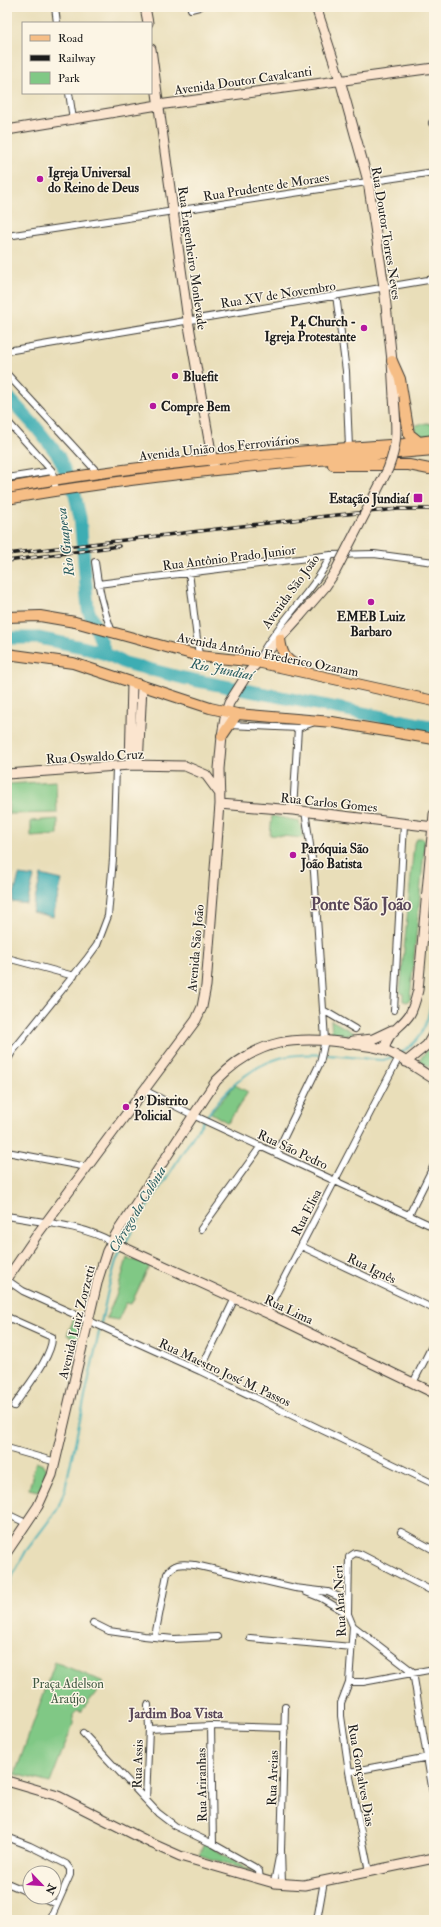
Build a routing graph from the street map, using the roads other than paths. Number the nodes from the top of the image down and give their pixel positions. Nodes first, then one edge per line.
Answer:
1 (55, 7) edge
2 (145, 7) edge
3 (199, 7) edge
4 (316, 7) edge
5 (191, 9) dead end
6 (57, 22) edge
7 (148, 22) edge
8 (152, 57) edge
9 (434, 68) edge
10 (340, 80) junction
11 (69, 94) edge
12 (158, 105) junction
13 (73, 119) junction
14 (7, 130) edge
15 (434, 172) edge
16 (368, 181) junction
17 (173, 211) junction
18 (7, 236) edge
19 (434, 279) edge
20 (384, 287) junction
21 (336, 295) junction
22 (188, 320) junction
23 (7, 350) edge
24 (392, 361) junction
25 (7, 374) edge
26 (394, 397) joint
27 (7, 421) edge
28 (434, 440) edge
29 (419, 442) junction
30 (349, 448) junction
31 (434, 450) edge
32 (213, 459) junction
33 (276, 464) junction
34 (214, 469) junction
35 (429, 469) dead end
36 (98, 473) junction
37 (54, 477) junction
38 (7, 478) edge
39 (7, 488) edge
40 (61, 490) junction
41 (7, 499) edge
42 (331, 555) junction
43 (96, 562) dead end
44 (434, 562) edge
45 (189, 572) junction
46 (98, 584) junction
47 (7, 617) edge
48 (112, 632) junction
49 (280, 639) junction
50 (7, 654) edge
51 (199, 656) junction
52 (257, 662) junction
53 (319, 675) junction
54 (132, 683) junction
55 (142, 686) junction
56 (434, 701) edge
57 (227, 708) junction
58 (237, 714) junction
59 (332, 722) junction
60 (229, 725) junction
61 (298, 728) junction
62 (222, 736) junction
63 (434, 739) edge
64 (134, 765) junction
65 (116, 767) junction
66 (7, 774) edge
67 (220, 800) junction
68 (293, 810) junction
69 (305, 811) junction
70 (434, 814) edge
71 (404, 824) junction
72 (433, 827) edge
73 (7, 958) edge
74 (74, 976) junction
75 (323, 1010) junction
76 (394, 1010) dead end
77 (403, 1023) junction
78 (355, 1029) dead end
79 (434, 1033) edge
80 (340, 1042) junction
81 (324, 1044) junction
82 (395, 1056) junction
83 (7, 1061) edge
84 (434, 1079) edge
85 (144, 1090) junction
86 (197, 1117) junction
87 (261, 1146) junction
88 (7, 1152) edge
89 (276, 1154) junction
90 (434, 1165) edge
91 (87, 1167) junction
92 (335, 1180) junction
93 (409, 1215) junction
94 (7, 1216) edge
95 (46, 1224) junction
96 (434, 1227) edge
97 (201, 1229) dead end
98 (114, 1243) junction
99 (301, 1246) junction
100 (7, 1279) edge
101 (235, 1298) junction
102 (434, 1310) edge
103 (266, 1313) junction
104 (7, 1317) edge
105 (91, 1322) junction
106 (434, 1342) edge
107 (200, 1372) junction
108 (413, 1383) junction
109 (434, 1393) edge
110 (14, 1406) dead end
111 (7, 1448) edge
112 (56, 1462) junction
113 (434, 1484) edge
114 (7, 1514) edge
115 (26, 1523) junction
116 (401, 1532) dead end
117 (434, 1550) edge
118 (7, 1552) edge
119 (295, 1588) junction
120 (434, 1592) edge
121 (348, 1601) junction
122 (348, 1614) junction
123 (93, 1623) dead end
124 (353, 1626) junction
125 (155, 1636) junction
126 (216, 1637) dead end
127 (250, 1638) dead end
128 (352, 1647) junction
129 (434, 1669) edge
130 (413, 1672) junction
131 (349, 1682) junction
132 (148, 1706) dead end
133 (285, 1707) dead end
134 (211, 1726) junction
135 (285, 1728) junction
136 (149, 1730) junction
137 (83, 1733) dead end
138 (434, 1756) edge
139 (426, 1758) junction
140 (349, 1772) junction
141 (7, 1781) edge
142 (434, 1799) edge
143 (146, 1800) junction
144 (7, 1837) edge
145 (213, 1844) junction
146 (434, 1858) edge
147 (369, 1872) junction
148 (260, 1880) junction
149 (324, 1881) junction
150 (7, 1884) edge
151 (278, 1884) junction
152 (22, 1890) edge
153 (62, 1894) edge
154 (58, 1905) edge
155 (50, 1920) edge
156 (317, 1920) edge

1 - 6 street
2 - 7 main road
3 - 5 street
4 - 10 main road, Rua Doutor Torres Neves
8 - 12 main road, Rua Engenheiro Monlevade
9 - 10 main road, Avenida Doutor Cavalcanti
10 - 12 main road, Avenida Doutor Cavalcanti
10 - 16 main road, Rua Doutor Torres Neves
11 - 13 street
12 - 13 main road, Avenida Doutor Cavalcanti
12 - 17 main road, Rua Engenheiro Monlevade
13 - 14 main road, Avenida Doutor Cavalcanti
15 - 16 street, Rua Prudente de Moraes
16 - 17 street, Rua Prudente de Moraes
16 - 20 main road, Rua Doutor Torres Neves
17 - 18 street, Rua Prudente de Moraes
17 - 22 main road, Rua Engenheiro Monlevade
19 - 20 street, Rua XV de Novembro
20 - 21 street, Rua XV de Novembro
20 - 24 main road, Rua Doutor Torres Neves
21 - 22 street, Rua XV de Novembro
21 - 30 street
22 - 23 street, Rua XV de Novembro
22 - 32 main road, Rua Engenheiro Monlevade
24 - 26 main road, Rua Doutor Torres Neves
24 - 29 main road
25 - 36 street
26 - 49 main road, Avenida São João, bridge
27 - 37 street
28 - 29 main road, Avenida União dos Ferroviários
29 - 30 main road, Avenida União dos Ferroviários
30 - 32 main road, Avenida União dos Ferroviários
31 - 33 main road, Avenida União dos Ferroviários
32 - 34 main road, Rua Engenheiro Monlevade
32 - 36 main road, Avenida União dos Ferroviários
33 - 34 main road, Avenida União dos Ferroviários
33 - 35 main road
34 - 40 main road, Avenida União dos Ferroviários
36 - 37 main road, Avenida União dos Ferroviários
37 - 38 street
37 - 39 main road, Avenida União dos Ferroviários
37 - 40 street
40 - 41 main road, Avenida União dos Ferroviários
42 - 44 street, Rua Antônio Prado Junior
42 - 45 street, Rua Antônio Prado Junior
42 - 52 street, Avenida São João
43 - 46 street
45 - 46 street, Rua Antônio Prado Junior
45 - 51 street
46 - 48 street
47 - 48 main road, Avenida Antônio Frederico Ozanam
48 - 51 main road, Avenida Antônio Frederico Ozanam
49 - 52 main road, Avenida São João
49 - 53 main road
50 - 54 main road
51 - 52 main road, Avenida Antônio Frederico Ozanam
52 - 53 main road, Avenida Antônio Frederico Ozanam
52 - 57 main road, Avenida São João
53 - 56 main road, Avenida Antônio Frederico Ozanam
54 - 55 main road
54 - 64 main road
55 - 57 main road
55 - 64 main road
57 - 58 main road
57 - 62 main road, Avenida São João
58 - 59 main road
58 - 60 main road
59 - 61 street
59 - 63 main road
60 - 61 street
60 - 62 main road
61 - 68 street
62 - 67 main road, Avenida São João
64 - 65 main road, Rua Oswaldo Cruz
64 - 67 main road, Rua Oswaldo Cruz
65 - 66 main road, Rua Oswaldo Cruz
65 - 74 street
67 - 68 main road, Rua Carlos Gomes
67 - 85 main road, Avenida São João
68 - 69 main road, Rua Carlos Gomes
69 - 71 main road, Rua Carlos Gomes
69 - 75 street
70 - 72 main road
71 - 72 main road, Rua Carlos Gomes
71 - 76 street
72 - 77 main road
73 - 74 street
74 - 83 street
75 - 78 street
75 - 81 street
77 - 80 main road
77 - 82 main road
79 - 82 main road
80 - 81 main road, Avenida Luiz Zorzetti
80 - 82 main road, Avenida Luiz Zorzetti
81 - 86 main road, Avenida Luiz Zorzetti
81 - 89 street
82 - 84 main road
82 - 92 street, Rua Elisa
85 - 86 street, Rua São Pedro
85 - 91 main road, Avenida São João
86 - 87 street, Rua São Pedro
86 - 98 main road, Avenida Luiz Zorzetti
87 - 89 street, Rua São Pedro
87 - 97 street
88 - 91 street
89 - 92 street, Rua São Pedro
90 - 93 street
91 - 95 main road, Avenida São João
92 - 93 street, Rua São Pedro
92 - 99 street, Rua Elisa
93 - 96 street, Rua São Pedro
94 - 95 street
95 - 98 street
95 - 100 main road, Avenida São João
98 - 101 main road, Rua Lima
98 - 105 main road, Avenida Luiz Zorzetti
99 - 102 street, Rua Ignês
99 - 103 street, Rua Elisa
100 - 105 street, Rua Maestro José M. Passos
101 - 103 main road, Rua Lima
101 - 107 street
103 - 108 main road, Rua Lima
104 - 110 street
105 - 107 street, Rua Maestro José M. Passos
105 - 112 main road, Avenida Luiz Zorzetti
106 - 108 street
107 - 113 street, Rua Maestro José M. Passos
108 - 109 main road, Rua Lima
111 - 112 street
112 - 115 main road, Avenida Luiz Zorzetti
114 - 115 street
115 - 118 main road, Avenida Luiz Zorzetti
116 - 117 street
119 - 121 street
119 - 122 street
119 - 125 street
120 - 121 street, Rua Ana Neri
121 - 122 street, Rua Ana Neri
122 - 124 street, Rua Ana Neri
123 - 125 street
124 - 128 street, Rua Ana Neri
124 - 130 street
125 - 126 street
127 - 128 street
128 - 131 street, Rua Ana Neri
129 - 130 street
130 - 131 street
130 - 139 street
131 - 140 street, Rua Gonçalves Dias
132 - 136 street, Rua Assis
133 - 135 street, Rua Areias
134 - 135 street
134 - 136 street
134 - 145 street, Rua Ariranhas
135 - 151 street, Rua Areias
136 - 143 street, Rua Assis
137 - 143 street
138 - 139 street
139 - 140 street
139 - 142 street
140 - 147 street, Rua Gonçalves Dias
141 - 148 main road
143 - 145 street
144 - 153 street
145 - 148 street
146 - 147 main road
147 - 149 main road
148 - 151 main road
149 - 151 main road
149 - 156 street
150 - 152 street
154 - 155 street

